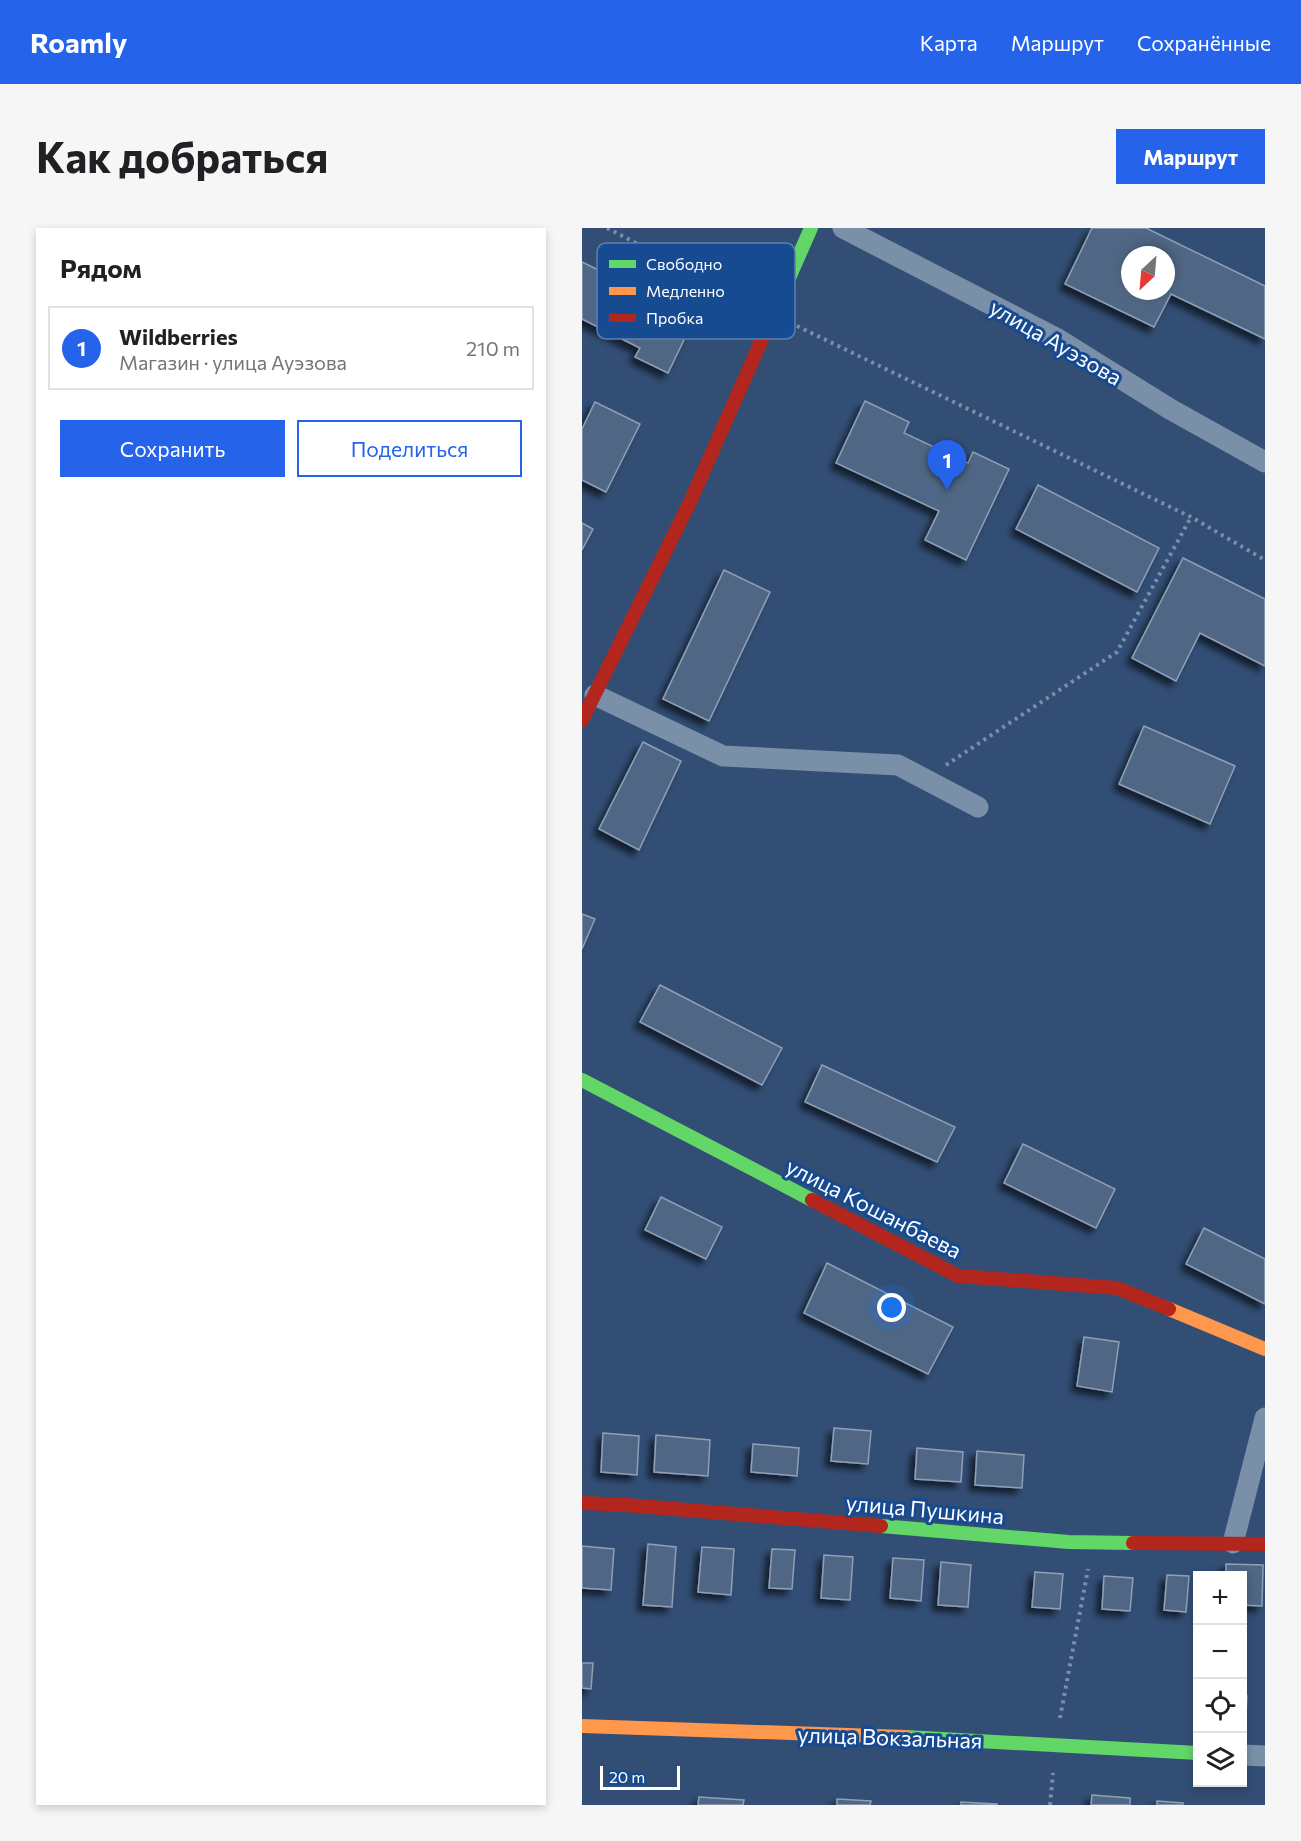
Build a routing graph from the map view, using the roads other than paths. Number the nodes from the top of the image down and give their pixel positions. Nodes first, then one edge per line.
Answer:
1 (811, 228) edge
2 (843, 228) edge
3 (795, 264) edge
4 (762, 339) edge
5 (1265, 462) edge
6 (595, 695) junction
7 (582, 720) edge
8 (978, 807) dead end
9 (582, 1080) edge
10 (1265, 1350) edge
11 (1265, 1418) edge
12 (582, 1503) edge
13 (1233, 1543) junction
14 (1265, 1544) edge
15 (582, 1726) edge
16 (1193, 1753) edge
17 (1247, 1755) edge
18 (1265, 1756) edge

1 - 3 street
2 - 5 street, улица Ауэзова
4 - 6 street
6 - 7 street
6 - 8 street
9 - 10 street, улица Кошанбаева
11 - 13 street
12 - 13 street, улица Пушкина
13 - 14 street, улица Пушкина
15 - 16 street, улица Вокзальная
17 - 18 street

